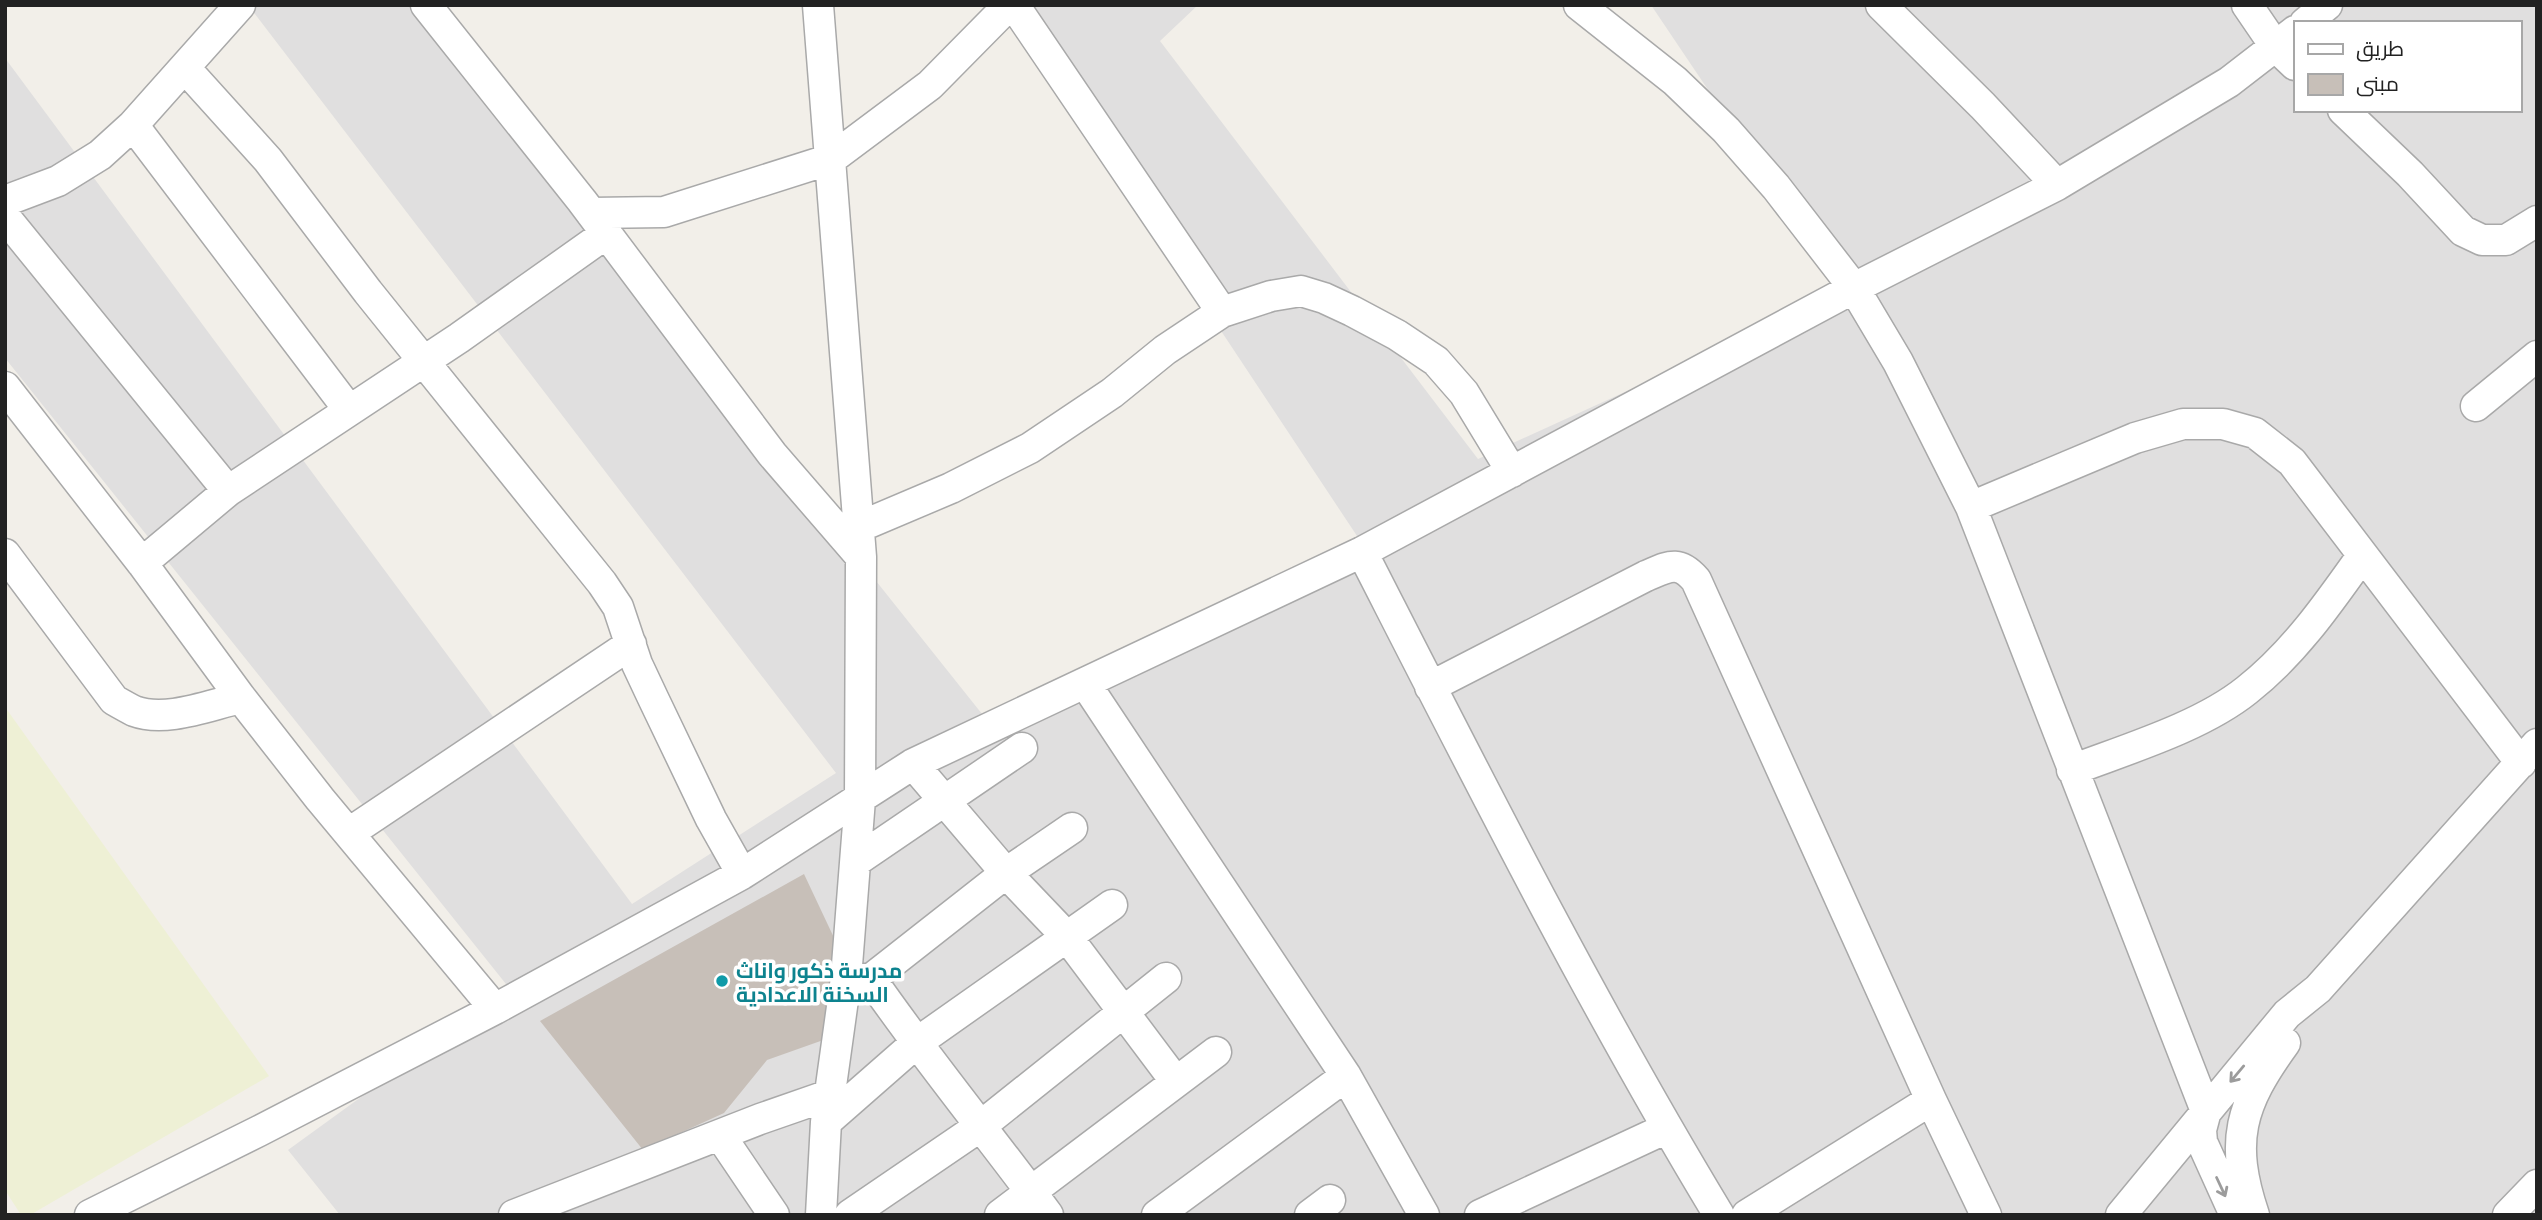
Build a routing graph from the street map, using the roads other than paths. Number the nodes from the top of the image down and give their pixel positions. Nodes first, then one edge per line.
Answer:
1 (240, 5) edge
2 (426, 5) edge
3 (818, 5) edge
4 (1012, 5) edge
5 (1579, 5) edge
6 (1881, 5) edge
7 (2247, 5) edge
8 (2327, 5) edge
9 (2307, 21) edge
10 (2289, 47) edge
11 (185, 68) junction
12 (2345, 112) edge
13 (133, 125) junction
14 (831, 159) junction
15 (2057, 185) junction
16 (5, 201) edge
17 (664, 212) junction
18 (5, 217) edge
19 (2537, 221) edge
20 (605, 231) junction
21 (1854, 288) junction
22 (1222, 312) junction
23 (2537, 356) edge
24 (424, 359) junction
25 (5, 387) edge
26 (2476, 406) dead end
27 (349, 410) junction
28 (1511, 472) junction
29 (228, 491) junction
30 (1971, 507) junction
31 (859, 527) junction
32 (1362, 552) junction
33 (5, 554) edge
34 (2362, 556) junction
35 (861, 557) junction
36 (142, 563) junction
37 (631, 644) junction
38 (1085, 683) junction
39 (1430, 687) junction
40 (241, 698) junction
41 (1022, 748) dead end
42 (2529, 753) edge
43 (913, 764) junction
44 (2072, 770) junction
45 (860, 799) junction
46 (943, 799) junction
47 (1072, 828) dead end
48 (349, 833) junction
49 (856, 861) junction
50 (1006, 873) junction
51 (742, 874) junction
52 (1112, 905) dead end
53 (1068, 938) junction
54 (1166, 978) dead end
55 (858, 979) junction
56 (2318, 989) junction
57 (495, 1009) junction
58 (1123, 1012) junction
59 (915, 1044) junction
60 (1216, 1052) dead end
61 (1346, 1076) junction
62 (1176, 1083) junction
63 (1931, 1100) junction
64 (828, 1109) junction
65 (2206, 1111) junction
66 (982, 1125) junction
67 (1667, 1128) junction
68 (2242, 1128) junction
69 (720, 1135) junction
70 (2202, 1142) junction
71 (2537, 1185) edge
72 (1040, 1203) edge
73 (90, 1215) edge
74 (513, 1215) edge
75 (774, 1215) edge
76 (821, 1215) edge
77 (850, 1215) edge
78 (1000, 1215) edge
79 (1157, 1215) edge
80 (1424, 1215) edge
81 (1480, 1215) edge
82 (1719, 1215) edge
83 (1747, 1215) edge
84 (1986, 1215) edge
85 (2121, 1215) edge
86 (2235, 1215) edge
87 (2254, 1215) edge
88 (2508, 1215) edge

1 - 11 street
2 - 20 street
3 - 14 street
4 - 14 street
4 - 22 street
5 - 21 street
6 - 15 street
7 - 10 street
8 - 9 street
10 - 15 street
11 - 13 street
11 - 24 street
12 - 19 street
13 - 16 street
13 - 27 street
14 - 17 street
14 - 31 street
15 - 21 street
17 - 20 street
17 - 20 street
18 - 29 street
20 - 24 street
20 - 35 street
21 - 28 street
21 - 30 street
22 - 28 street
22 - 31 street
23 - 26 street
24 - 27 street
24 - 37 street
25 - 36 street
27 - 29 street
28 - 32 street
29 - 36 street
30 - 34 street
30 - 44 street
31 - 35 street
32 - 38 street
32 - 39 street
33 - 40 street
34 - 42 street
34 - 44 street
35 - 45 street
36 - 40 street
37 - 48 street
37 - 51 street
38 - 43 street
38 - 61 street
39 - 63 street
39 - 67 street
40 - 48 street
41 - 46 street
42 - 56 street
43 - 45 street
43 - 46 street
44 - 65 street
45 - 49 street
45 - 51 street
46 - 49 street
46 - 50 street
47 - 50 street
48 - 57 street
49 - 55 street
50 - 53 street
50 - 55 street
51 - 57 street
52 - 53 street
53 - 58 street
53 - 59 street
54 - 58 street
55 - 59 street
55 - 64 street
56 -> 65 street
56 - 68 street
57 - 73 street
58 - 62 street
58 - 66 street
59 - 64 street
59 - 66 street
60 - 62 street
61 - 79 street
61 - 80 street
62 - 72 street
63 - 83 street
63 - 84 street
64 - 69 street
64 - 76 street
65 - 68 street
65 - 70 street
65 - 85 street
66 - 72 street
66 - 77 street
67 - 81 street
67 - 82 street
68 - 70 street
68 - 87 street
69 - 74 street
69 - 75 street
70 -> 86 street
71 - 88 street
72 - 78 street

